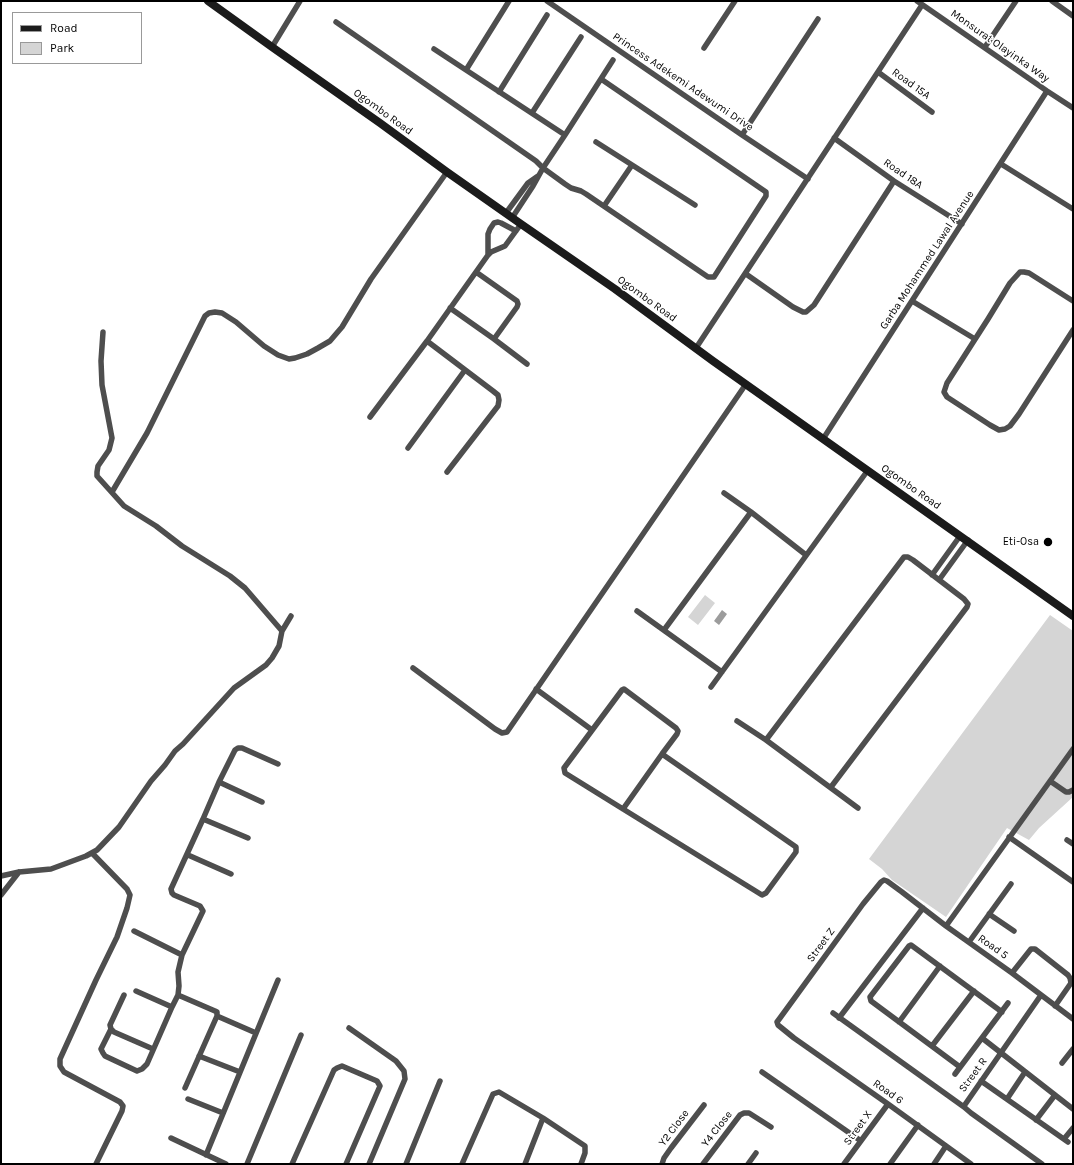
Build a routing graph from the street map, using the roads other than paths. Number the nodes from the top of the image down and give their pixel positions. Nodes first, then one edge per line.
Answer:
1 (208, 1) edge
2 (300, 1) edge
3 (509, 1) edge
4 (547, 1) edge
5 (735, 1) edge
6 (917, 1) edge
7 (1016, 1) edge
8 (1052, 1) edge
9 (922, 5) junction
10 (547, 15) dead end
11 (1073, 16) edge
12 (818, 19) dead end
13 (336, 22) dead end
14 (581, 37) dead end
15 (272, 47) junction
16 (984, 47) junction
17 (704, 48) dead end
18 (434, 49) dead end
19 (613, 60) dead end
20 (466, 70) junction
21 (878, 72) junction
22 (601, 79) junction
23 (1047, 91) junction
24 (499, 92) junction
25 (1073, 108) edge
26 (932, 112) dead end
27 (532, 113) junction
28 (565, 135) junction
29 (742, 135) junction
30 (834, 138) junction
31 (596, 142) dead end
32 (1001, 164) junction
33 (632, 165) junction
34 (543, 168) junction
35 (447, 172) junction
36 (808, 179) junction
37 (894, 181) junction
38 (695, 205) dead end
39 (604, 206) junction
40 (1073, 209) edge
41 (509, 215) junction
42 (962, 224) junction
43 (518, 228) junction
44 (488, 255) junction
45 (476, 272) junction
46 (746, 274) junction
47 (912, 301) junction
48 (1073, 301) edge
49 (450, 308) junction
50 (1073, 330) edge
51 (103, 332) dead end
52 (494, 339) junction
53 (975, 339) junction
54 (427, 341) junction
55 (696, 348) junction
56 (527, 364) dead end
57 (465, 370) junction
58 (746, 384) junction
59 (370, 417) dead end
60 (823, 438) junction
61 (408, 448) dead end
62 (868, 470) junction
63 (447, 472) dead end
64 (112, 492) junction
65 (724, 493) dead end
66 (751, 512) junction
67 (964, 538) junction
68 (806, 555) junction
69 (932, 575) junction
70 (939, 580) junction
71 (637, 611) dead end
72 (291, 616) dead end
73 (1073, 616) edge
74 (664, 630) junction
75 (282, 631) junction
76 (413, 668) dead end
77 (722, 672) junction
78 (711, 688) dead end
79 (536, 690) junction
80 (738, 721) dead end
81 (592, 730) junction
82 (766, 740) junction
83 (1073, 749) edge
84 (662, 754) junction
85 (278, 764) dead end
86 (1050, 781) junction
87 (219, 782) junction
88 (831, 787) junction
89 (1073, 790) edge
90 (262, 802) dead end
91 (858, 808) dead end
92 (623, 809) junction
93 (203, 819) junction
94 (1009, 837) junction
95 (248, 838) dead end
96 (1067, 840) dead end
97 (1073, 844) edge
98 (92, 853) junction
99 (188, 855) junction
100 (19, 872) junction
101 (231, 874) dead end
102 (1, 876) edge
103 (1073, 882) edge
104 (1011, 884) dead end
105 (902, 892) joint
106 (1, 895) edge
107 (923, 908) junction
108 (989, 914) junction
109 (946, 926) junction
110 (134, 931) dead end
111 (1014, 931) dead end
112 (969, 942) junction
113 (182, 955) junction
114 (940, 966) junction
115 (1012, 973) junction
116 (278, 980) dead end
117 (136, 991) dead end
118 (974, 991) junction
119 (124, 995) dead end
120 (178, 995) junction
121 (1041, 995) junction
122 (1008, 1003) dead end
123 (1055, 1006) junction
124 (172, 1007) junction
125 (1002, 1012) junction
126 (833, 1013) dead end
127 (217, 1016) junction
128 (839, 1018) junction
129 (1073, 1019) edge
130 (899, 1022) junction
131 (349, 1028) dead end
132 (111, 1029) junction
133 (256, 1033) junction
134 (301, 1035) dead end
135 (794, 1038) joint
136 (982, 1038) junction
137 (932, 1046) junction
138 (153, 1049) junction
139 (1073, 1049) edge
140 (1001, 1053) junction
141 (199, 1056) junction
142 (1062, 1063) dead end
143 (960, 1067) junction
144 (240, 1072) junction
145 (762, 1072) dead end
146 (1025, 1072) junction
147 (954, 1074) dead end
148 (440, 1081) dead end
149 (981, 1081) junction
150 (185, 1088) dead end
151 (1055, 1095) junction
152 (188, 1099) dead end
153 (1007, 1099) junction
154 (888, 1104) junction
155 (704, 1105) dead end
156 (964, 1107) junction
157 (1073, 1109) edge
158 (223, 1113) junction
159 (542, 1118) junction
160 (1036, 1120) junction
161 (918, 1125) junction
162 (770, 1127) dead end
163 (1073, 1128) edge
164 (171, 1138) dead end
165 (861, 1141) junction
166 (946, 1146) junction
167 (756, 1153) dead end
168 (206, 1155) junction
169 (96, 1164) edge
170 (226, 1164) edge
171 (247, 1164) edge
172 (292, 1164) edge
173 (346, 1164) edge
174 (369, 1164) edge
175 (406, 1164) edge
176 (462, 1164) edge
177 (525, 1164) edge
178 (581, 1164) edge
179 (662, 1164) edge
180 (703, 1164) edge
181 (748, 1164) edge
182 (844, 1164) edge
183 (890, 1164) edge
184 (934, 1164) edge
185 (971, 1164) edge
186 (1042, 1164) edge

1 - 15 main road, Ogombo Road
2 - 15 street
3 - 20 street
4 - 29 street, Princess Adekemi Adewumi Drive
5 - 17 street
6 - 9 street, Monsurat Olayinka Way
7 - 16 street
8 - 11 street
9 - 16 street, Monsurat Olayinka Way
9 - 21 street
10 - 24 street
12 - 29 street
13 - 34 street
14 - 27 street
15 - 35 main road, Ogombo Road
16 - 23 street, Monsurat Olayinka Way
18 - 20 street
19 - 22 street
20 - 24 street
21 - 26 street, Road 15A
21 - 30 street
22 - 28 street
22 - 39 street
23 - 25 street, Monsurat Olayinka Way
23 - 32 street, Garba Mohammed Lawal Avenue
24 - 27 street
27 - 28 street
28 - 34 street
29 - 36 street, Princess Adekemi Adewumi Drive
30 - 36 street
30 - 37 street, Road 18A
31 - 33 street
32 - 40 street
32 - 42 street, Garba Mohammed Lawal Avenue
33 - 38 street
33 - 39 street
34 - 39 street
34 - 41 street
35 - 41 main road, Ogombo Road
35 - 64 street
36 - 46 street
37 - 42 street, Road 18A
37 - 46 street
41 - 43 main road, Ogombo Road
42 - 47 street, Garba Mohammed Lawal Avenue
43 - 44 street
43 - 44 street
43 - 55 main road, Ogombo Road
44 - 45 street
45 - 49 street
45 - 52 street
46 - 55 street
47 - 53 street
47 - 60 street, Garba Mohammed Lawal Avenue
48 - 53 street
49 - 52 street
49 - 54 street
50 - 53 street
51 - 64 street
52 - 56 street
54 - 57 street
54 - 59 street
55 - 58 main road, Ogombo Road
57 - 61 street
57 - 63 street
58 - 60 main road, Ogombo Road
58 - 79 street
60 - 62 main road, Ogombo Road
62 - 67 main road, Ogombo Road
62 - 68 street
64 - 75 street
65 - 66 street
66 - 68 street
66 - 74 street
67 - 69 street
67 - 70 street
67 - 73 main road, Ogombo Road
68 - 77 street
69 - 70 street
69 - 82 street
70 - 88 street
71 - 74 street
72 - 75 street
74 - 77 street
75 - 98 street
76 - 79 street
77 - 78 street
79 - 81 street
80 - 82 street
81 - 84 street
81 - 92 street
82 - 88 street
83 - 86 street
84 - 92 street
84 - 92 street
85 - 87 street
86 - 89 street
86 - 94 street
87 - 90 street
87 - 93 street
88 - 91 street
93 - 95 street
93 - 99 street
94 - 103 street
94 - 109 street
96 - 97 street
98 - 100 street
98 - 169 street
99 - 101 street
99 - 113 street
100 - 102 street
100 - 106 street
104 - 108 street
105 - 107 street, Road 5
105 - 135 street, Street Z
107 - 109 street, Road 5
107 - 128 street
108 - 111 street
108 - 112 street
109 - 112 street, Road 5
110 - 113 street
112 - 115 street, Road 5
113 - 120 street
114 - 118 street
114 - 130 street
114 - 130 street
115 - 121 street, Road 5
115 - 123 street
116 - 133 street
117 - 124 street
118 - 125 street
118 - 137 street
119 - 132 street
120 - 124 street
120 - 127 street
121 - 123 street, Road 5
121 - 140 street, Street R
122 - 125 street
123 - 129 street, Road 5
124 - 138 street
125 - 136 street
126 - 128 street
127 - 133 street
127 - 141 street
128 - 156 street
130 - 137 street
131 - 174 street
132 - 138 street
132 - 138 street
133 - 144 street
134 - 171 street
135 - 154 street, Road 6
136 - 140 street
136 - 143 street
137 - 143 street
139 - 142 street
140 - 146 street
140 - 149 street, Street R
141 - 144 street
141 - 150 street
143 - 147 street
144 - 158 street
145 - 165 street
146 - 151 street
146 - 153 street
148 - 175 street
149 - 153 street
149 - 156 street, Street R
151 - 157 street
151 - 160 street
152 - 158 street
153 - 160 street
154 - 161 street, Road 6
154 - 165 street, Street X
155 - 179 street, Y2 Close
156 - 186 street, Street R
158 - 168 street
159 - 176 street
159 - 177 street
159 - 178 street
160 - 163 street
161 - 166 street, Road 6
161 - 183 street
162 - 180 street, Y4 Close
164 - 168 street
165 - 182 street, Street X
166 - 184 street
166 - 185 street, Road 6
167 - 181 street
168 - 170 street
172 - 173 street

